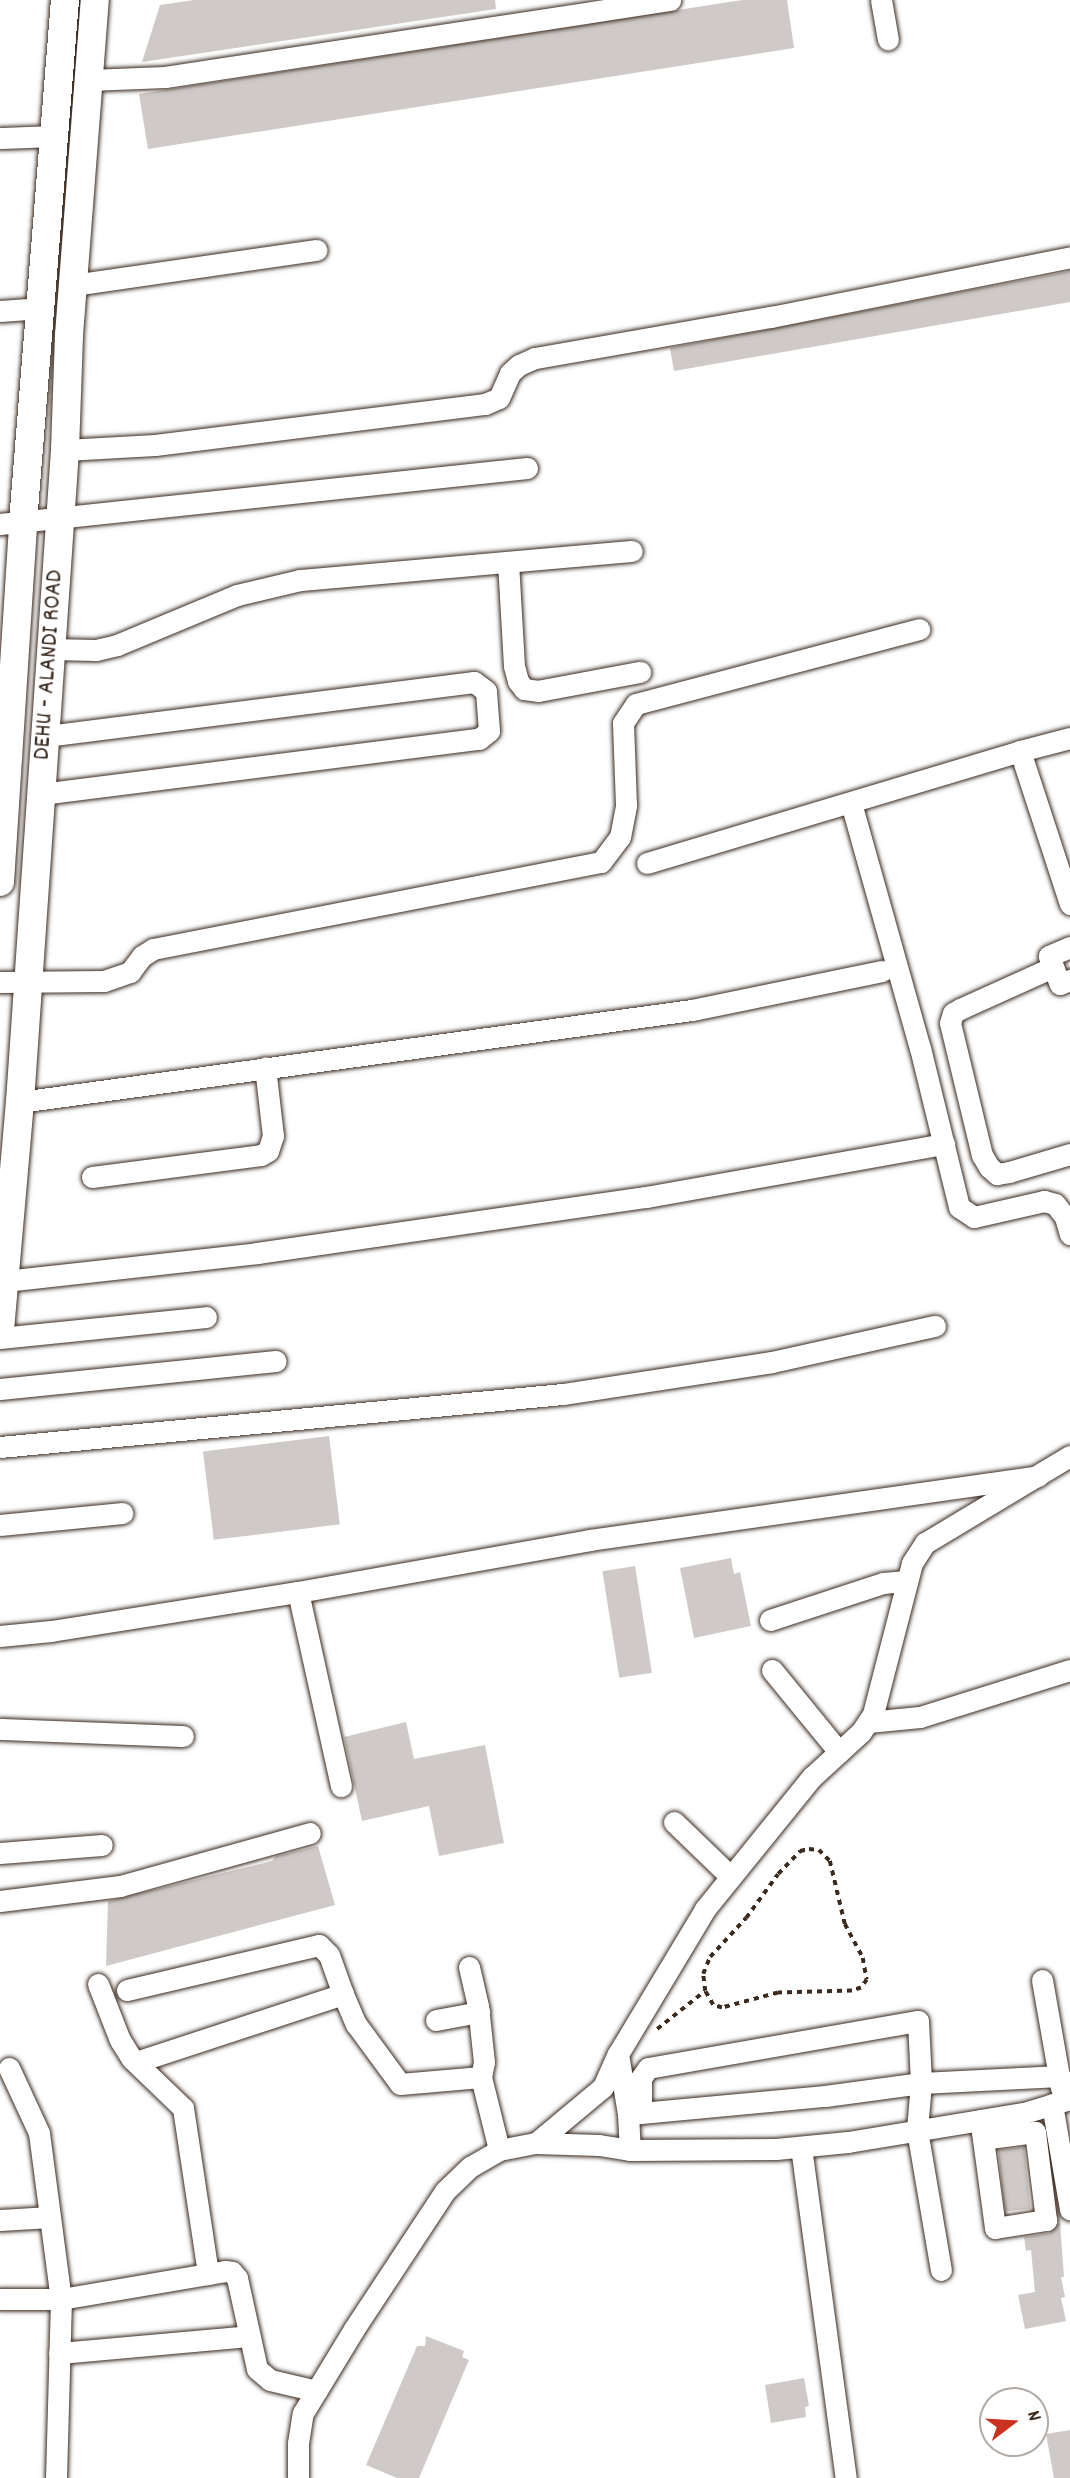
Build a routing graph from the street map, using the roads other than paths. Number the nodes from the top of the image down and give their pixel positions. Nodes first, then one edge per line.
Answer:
1 (65, 0) edge
2 (95, 0) edge
3 (670, 0) edge
4 (881, 0) edge
5 (888, 39) dead end
6 (89, 80) junction
7 (55, 136) junction
8 (0, 138) edge
9 (317, 250) dead end
10 (1070, 257) edge
11 (73, 285) junction
12 (42, 308) junction
13 (0, 311) edge
14 (65, 450) junction
15 (527, 468) dead end
16 (60, 519) junction
17 (11, 523) edge
18 (632, 551) dead end
19 (508, 562) junction
20 (919, 629) dead end
21 (51, 649) junction
22 (640, 673) dead end
23 (7, 696) edge
24 (45, 736) junction
25 (1070, 738) edge
26 (1020, 751) junction
27 (41, 794) junction
28 (851, 803) junction
29 (2, 825) edge
30 (647, 863) dead end
31 (0, 882) edge
32 (1070, 904) edge
33 (1070, 947) edge
34 (882, 971) dead end
35 (1062, 973) edge
36 (0, 982) edge
37 (28, 984) junction
38 (265, 1067) junction
39 (20, 1102) junction
40 (944, 1144) junction
41 (1070, 1154) edge
42 (92, 1177) dead end
43 (1070, 1234) edge
44 (5, 1281) junction
45 (206, 1317) dead end
46 (935, 1326) dead end
47 (0, 1330) edge
48 (0, 1338) edge
49 (276, 1361) dead end
50 (0, 1389) edge
51 (0, 1447) edge
52 (1070, 1456) edge
53 (1037, 1476) junction
54 (122, 1513) dead end
55 (0, 1525) edge
56 (907, 1581) junction
57 (298, 1592) junction
58 (770, 1620) dead end
59 (0, 1636) edge
60 (772, 1670) dead end
61 (1070, 1670) edge
62 (867, 1722) junction
63 (0, 1729) edge
64 (183, 1736) dead end
65 (839, 1752) junction
66 (341, 1786) dead end
67 (674, 1822) dead end
68 (310, 1833) dead end
69 (102, 1845) dead end
70 (0, 1853) edge
71 (731, 1877) junction
72 (0, 1901) edge
73 (469, 1967) dead end
74 (1042, 1980) dead end
75 (98, 1984) dead end
76 (127, 1990) dead end
77 (343, 1994) junction
78 (479, 2012) junction
79 (436, 2020) dead end
80 (618, 2054) junction
81 (136, 2062) junction
82 (9, 2068) dead end
83 (1060, 2076) junction
84 (481, 2077) junction
85 (921, 2083) junction
86 (1062, 2101) edge
87 (635, 2114) junction
88 (981, 2129) junction
89 (917, 2130) junction
90 (536, 2143) junction
91 (801, 2147) junction
92 (499, 2150) junction
93 (630, 2150) junction
94 (1070, 2209) edge
95 (50, 2217) junction
96 (0, 2220) edge
97 (941, 2270) dead end
98 (208, 2274) junction
99 (0, 2299) edge
100 (61, 2299) junction
101 (249, 2336) junction
102 (59, 2353) junction
103 (317, 2391) junction
104 (56, 2478) edge
105 (298, 2478) edge
106 (846, 2478) edge

1 - 7 main road, DEHU - ALANDI ROAD
2 - 6 main road, DEHU - ALANDI ROAD
3 - 6 street
4 - 5 street
6 - 11 main road, DEHU - ALANDI ROAD
7 - 8 street
7 - 12 main road, DEHU - ALANDI ROAD
9 - 11 street
10 - 14 street
11 - 14 main road, DEHU - ALANDI ROAD
12 - 13 street
12 - 17 main road, DEHU - ALANDI ROAD
14 - 16 main road, DEHU - ALANDI ROAD
15 - 16 street
16 - 17 street
16 - 21 main road, DEHU - ALANDI ROAD
17 - 23 main road, DEHU - ALANDI ROAD
18 - 19 street
19 - 21 street
19 - 22 street
20 - 37 street
21 - 24 main road, DEHU - ALANDI ROAD
23 - 29 main road, DEHU - ALANDI ROAD
24 - 27 main road, DEHU - ALANDI ROAD
24 - 27 street
25 - 26 street
26 - 28 street
26 - 32 street
27 - 37 main road, DEHU - ALANDI ROAD
28 - 30 street
28 - 40 street
29 - 31 main road, DEHU - ALANDI ROAD
33 - 35 street
34 - 38 street
35 - 41 street
36 - 37 street
37 - 39 main road, DEHU - ALANDI ROAD
38 - 39 street
38 - 42 street
39 - 44 main road, DEHU - ALANDI ROAD
40 - 43 street
40 - 44 street
44 - 47 main road, DEHU - ALANDI ROAD
45 - 48 street
46 - 51 street
49 - 50 street
52 - 53 street
53 - 56 street
53 - 57 street
54 - 55 street
56 - 58 street
56 - 62 street
57 - 59 street
57 - 66 street
60 - 65 street
61 - 62 street
62 - 65 street
63 - 64 street
65 - 71 street
67 - 71 street
68 - 72 street
69 - 70 street
71 - 80 street
73 - 78 street
74 - 83 street
75 - 81 street
76 - 77 street
77 - 81 street
77 - 84 street
78 - 79 street
78 - 84 street
80 - 87 street
80 - 90 street
81 - 98 street
82 - 95 street
83 - 85 street
83 - 86 street
84 - 92 street
85 - 87 street
85 - 87 street
85 - 89 street
86 - 88 street
86 - 94 street
87 - 93 street
88 - 88 street
88 - 89 street
89 - 91 street
89 - 97 street
90 - 92 street
90 - 93 street
91 - 93 street
91 - 106 street
92 - 103 street
95 - 96 street
95 - 100 street
98 - 100 street
98 - 101 street
99 - 100 street
100 - 102 street
101 - 102 street
101 - 103 street
102 - 104 street
103 - 105 street

